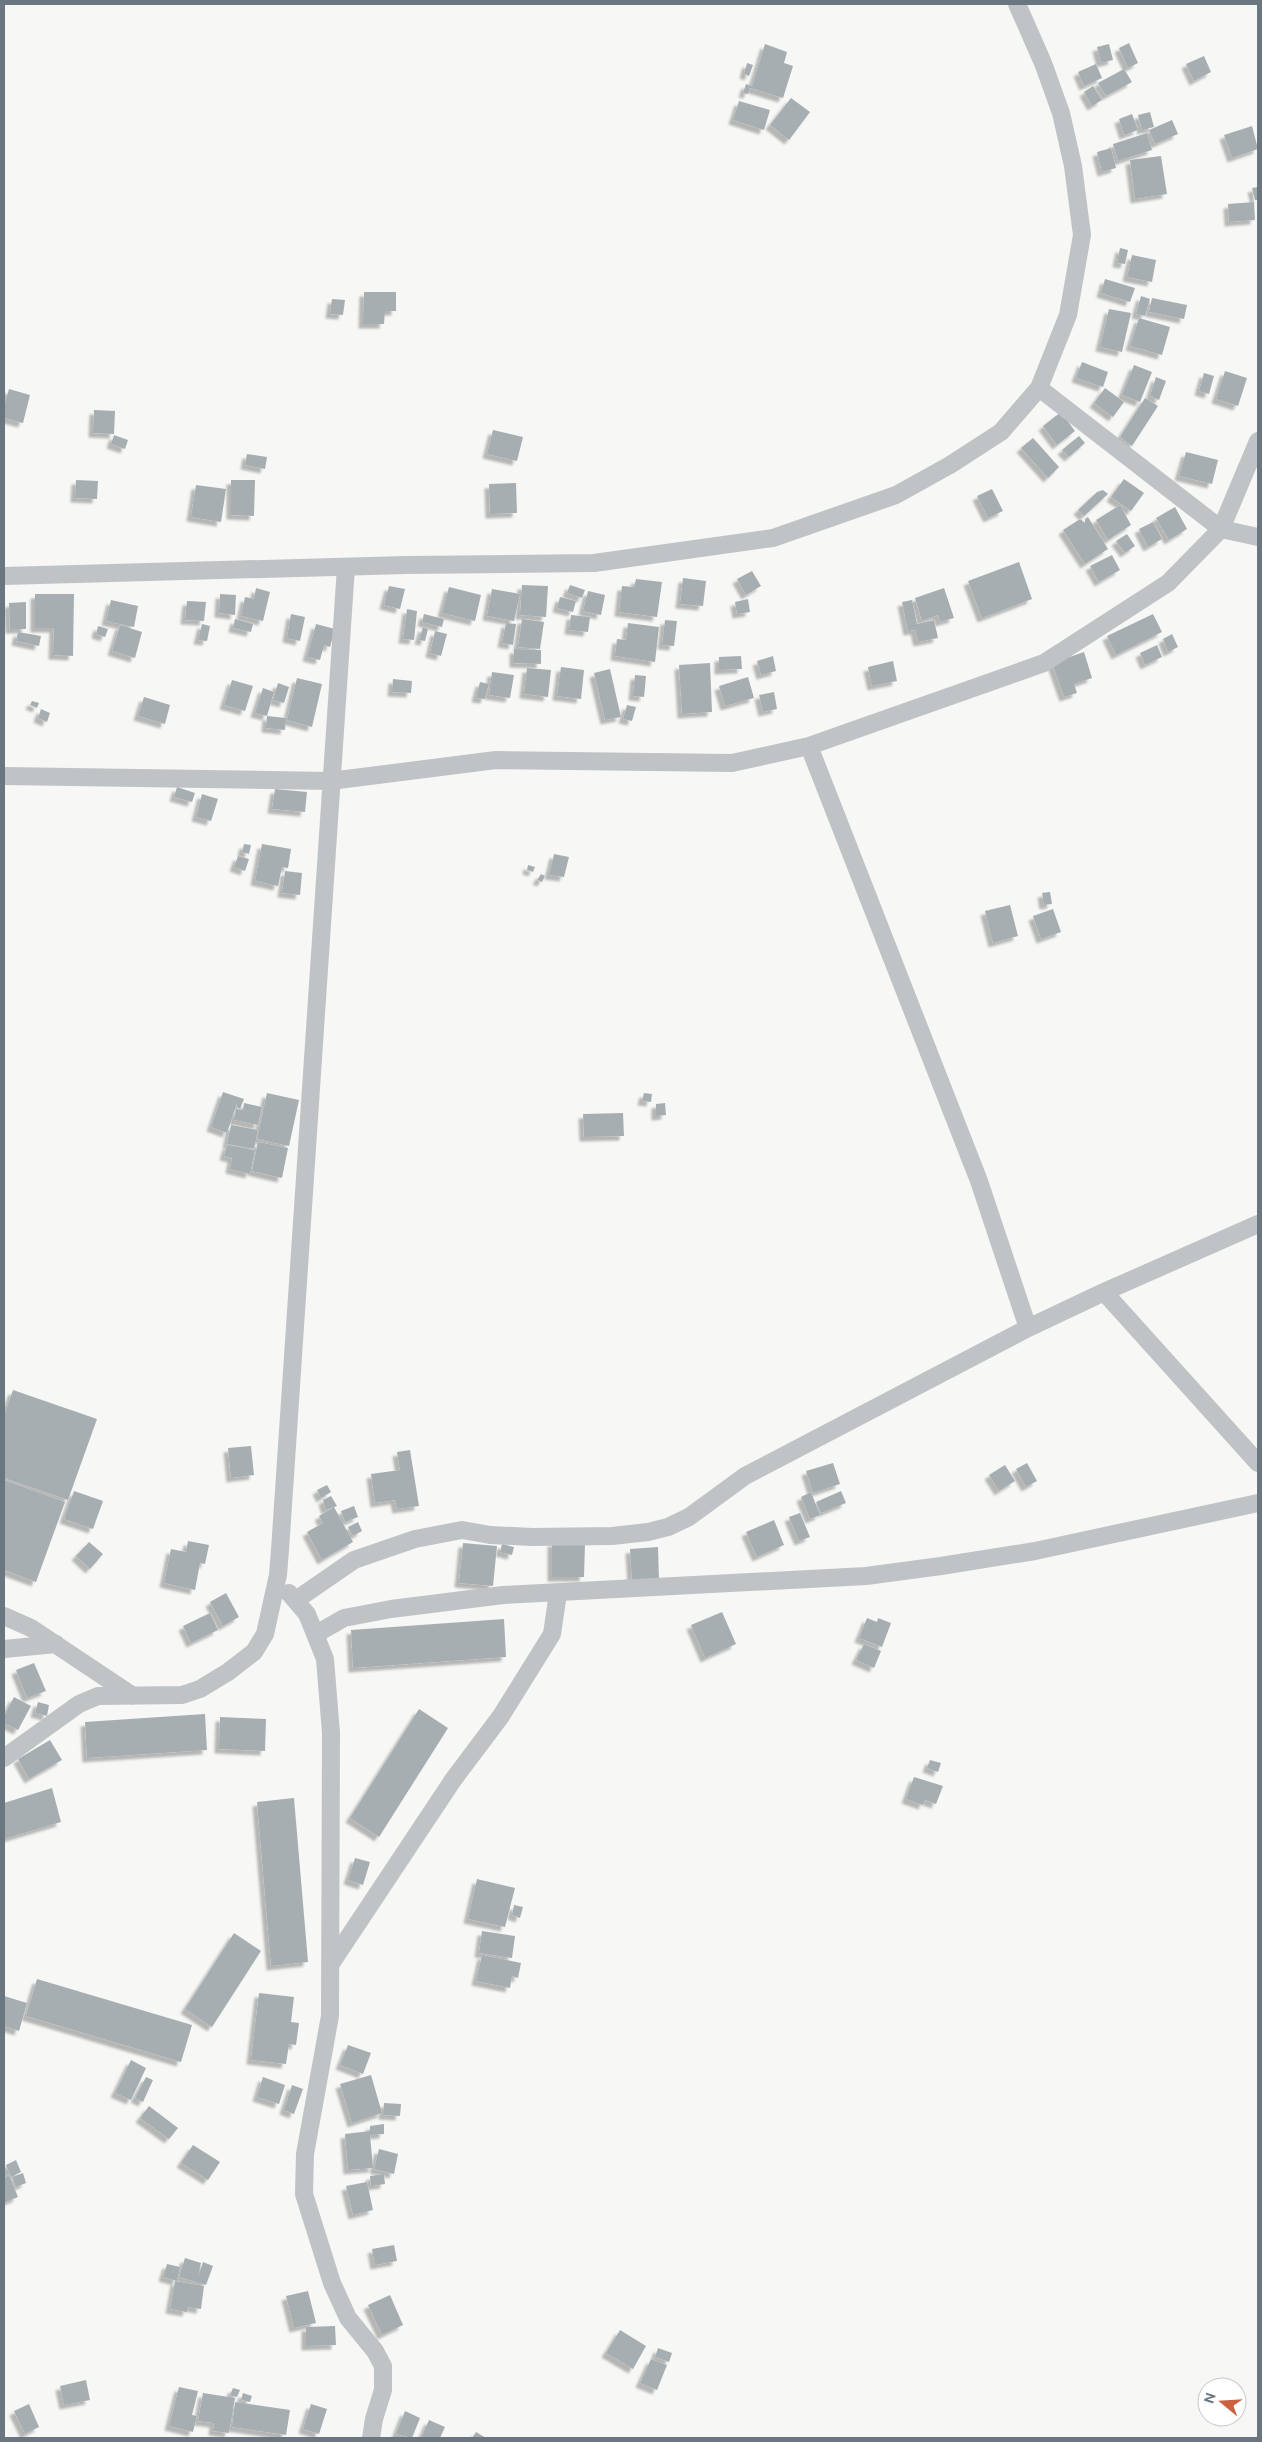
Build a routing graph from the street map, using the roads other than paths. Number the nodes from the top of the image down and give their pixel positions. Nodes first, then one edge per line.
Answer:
1 (1017, 4) edge
2 (1039, 388) junction
3 (1258, 441) edge
4 (1221, 529) junction
5 (1258, 537) edge
6 (346, 567) junction
7 (4, 576) edge
8 (809, 746) junction
9 (4, 776) edge
10 (330, 781) junction
11 (1258, 1224) edge
12 (1104, 1292) junction
13 (1028, 1328) junction
14 (1258, 1464) edge
15 (1258, 1503) edge
16 (278, 1575) junction
17 (558, 1593) junction
18 (296, 1600) junction
19 (4, 1616) edge
20 (316, 1634) junction
21 (56, 1644) junction
22 (4, 1649) edge
23 (134, 1696) junction
24 (4, 1758) edge
25 (330, 1965) junction
26 (371, 2438) edge

1 - 2 street
2 - 4 street
2 - 6 street
3 - 4 street
4 - 5 street
4 - 8 street
6 - 7 street
6 - 10 street
8 - 10 street
8 - 13 street
9 - 10 street
10 - 16 street
11 - 12 street
12 - 13 street
12 - 14 street
13 - 18 street
15 - 17 street
16 - 18 street
16 - 23 street
17 - 20 street
17 - 25 street
18 - 20 street
19 - 21 street
20 - 25 street
21 - 22 street
21 - 23 street
23 - 24 street
25 - 26 street

